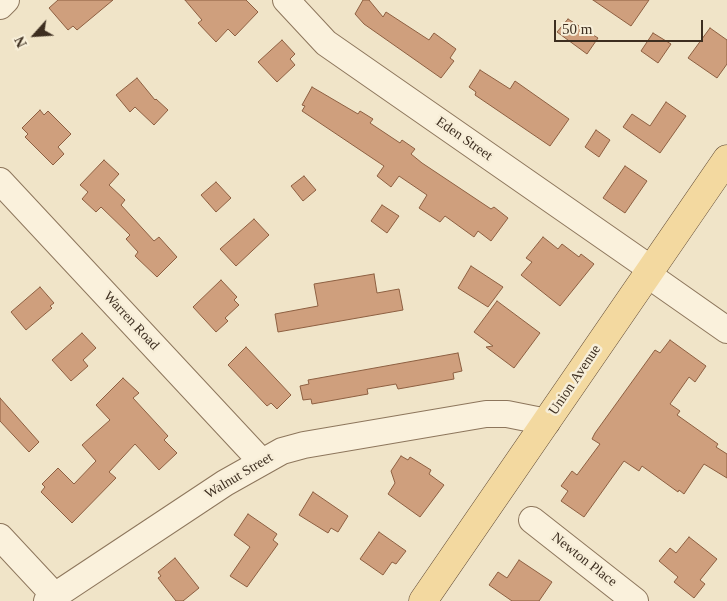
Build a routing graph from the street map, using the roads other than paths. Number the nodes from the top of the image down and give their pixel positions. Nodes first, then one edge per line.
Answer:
1 (6, 0) edge
2 (286, 0) edge
3 (0, 6) edge
4 (727, 159) edge
5 (0, 180) edge
6 (649, 272) junction
7 (727, 330) edge
8 (547, 422) junction
9 (261, 461) junction
10 (532, 520) dead end
11 (0, 537) edge
12 (51, 598) edge
13 (423, 601) edge
14 (635, 601) edge

1 - 3 street
2 - 6 street, Eden Street
4 - 6 main road, Union Avenue
5 - 9 street, Warren Road
6 - 7 street, Eden Street
6 - 8 main road, Union Avenue
8 - 9 street, Walnut Street
8 - 13 main road, Union Avenue
9 - 12 street, Walnut Street
10 - 14 street, Newton Place
11 - 12 street

